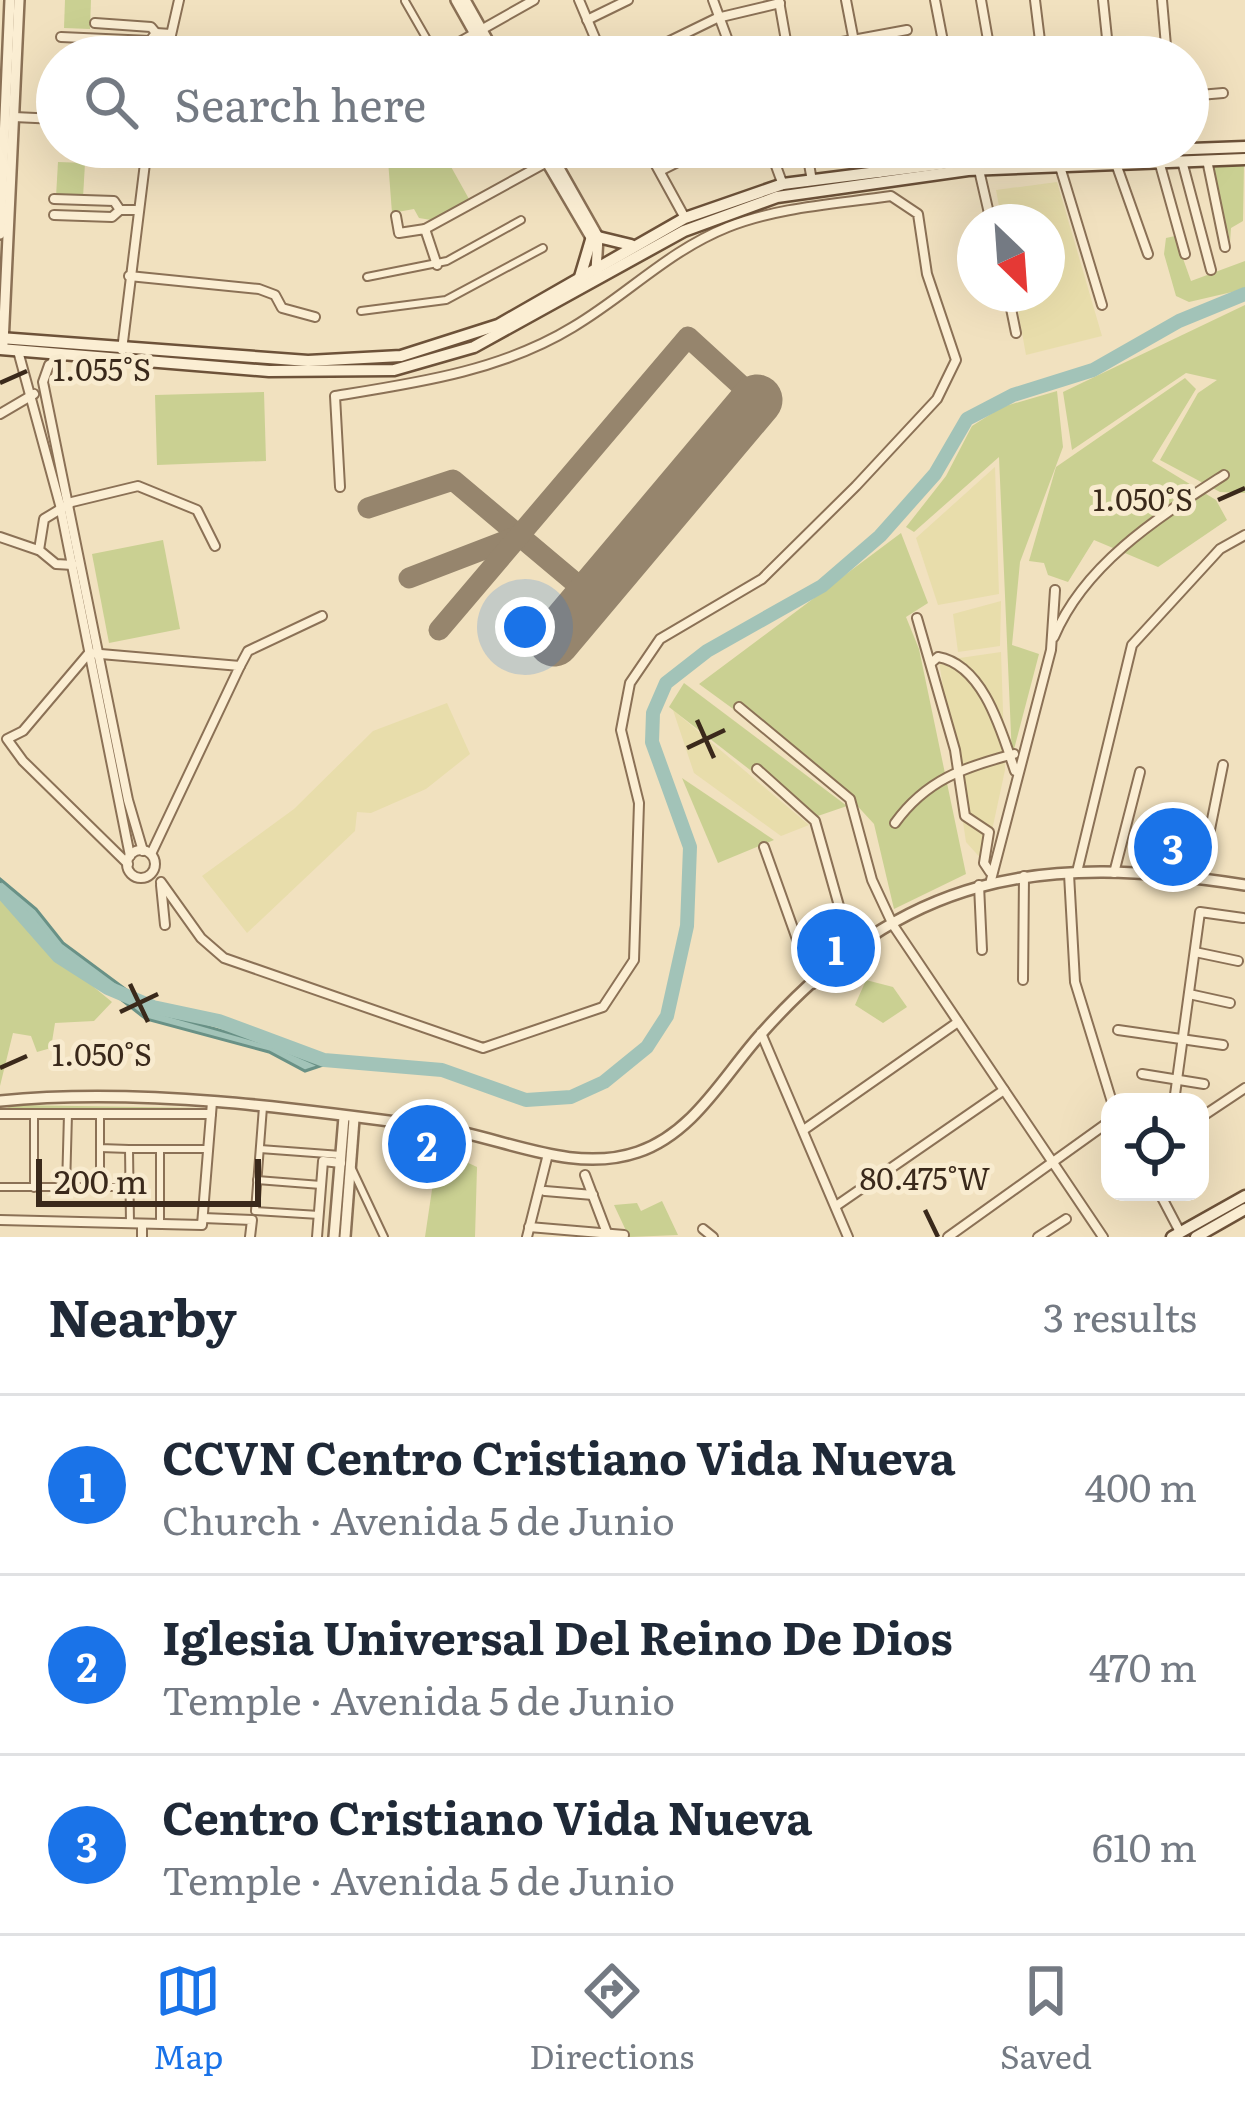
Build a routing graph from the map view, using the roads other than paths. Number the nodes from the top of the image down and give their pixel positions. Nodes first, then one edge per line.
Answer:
1 (10, 0) edge
2 (19, 0) edge
3 (178, 0) edge
4 (456, 0) edge
5 (465, 0) edge
6 (534, 0) edge
7 (579, 0) edge
8 (628, 0) edge
9 (713, 0) edge
10 (735, 0) edge
11 (846, 0) edge
12 (935, 0) edge
13 (982, 0) edge
14 (1035, 0) edge
15 (1103, 0) edge
16 (1162, 0) edge
17 (405, 1) edge
18 (780, 2) edge
19 (517, 4) edge
20 (737, 11) junction
21 (718, 18) junction
22 (587, 20) junction
23 (95, 23) dead end
24 (9, 25) edge
25 (907, 30) dead end
26 (478, 32) junction
27 (156, 33) junction
28 (170, 34) joint
29 (154, 36) edge
30 (424, 36) edge
31 (471, 36) edge
32 (480, 36) edge
33 (594, 36) edge
34 (681, 36) edge
35 (725, 36) edge
36 (786, 36) edge
37 (853, 36) edge
38 (875, 36) edge
39 (942, 36) edge
40 (988, 36) edge
41 (1039, 36) edge
42 (1107, 36) edge
43 (1165, 36) edge
44 (1223, 93) dead end
45 (1209, 94) edge
46 (14, 117) junction
47 (36, 118) edge
48 (2, 146) edge
49 (1245, 147) edge
50 (1209, 149) edge
51 (1245, 159) edge
52 (1209, 160) edge
53 (143, 168) edge
54 (536, 168) edge
55 (554, 168) edge
56 (658, 168) edge
57 (666, 168) edge
58 (776, 168) edge
59 (809, 168) edge
60 (878, 168) edge
61 (931, 168) edge
62 (972, 168) edge
63 (1060, 168) edge
64 (1123, 168) edge
65 (1161, 168) edge
66 (1182, 168) edge
67 (1209, 168) edge
68 (660, 171) junction
69 (880, 176) junction
70 (812, 184) junction
71 (784, 190) junction
72 (54, 199) dead end
73 (985, 204) edge
74 (120, 210) junction
75 (135, 210) junction
76 (54, 214) dead end
77 (396, 216) dead end
78 (685, 218) junction
79 (521, 220) dead end
80 (2, 228) edge
81 (425, 229) junction
82 (645, 240) junction
83 (596, 242) junction
84 (1225, 247) dead end
85 (543, 248) dead end
86 (1148, 254) dead end
87 (1185, 254) dead end
88 (616, 258) junction
89 (634, 259) junction
90 (436, 265) junction
91 (598, 268) junction
92 (1211, 270) dead end
93 (129, 276) junction
94 (367, 277) dead end
95 (579, 285) junction
96 (1102, 305) dead end
97 (361, 311) dead end
98 (1012, 312) edge
99 (315, 317) dead end
100 (1016, 333) dead end
101 (1, 343) edge
102 (124, 344) junction
103 (18, 351) junction
104 (68, 353) junction
105 (120, 358) junction
106 (45, 392) junction
107 (31, 394) junction
108 (0, 414) edge
109 (1224, 476) dead end
110 (340, 487) dead end
111 (72, 502) junction
112 (59, 505) junction
113 (1245, 535) edge
114 (0, 537) edge
115 (214, 546) dead end
116 (39, 550) junction
117 (73, 565) junction
118 (1055, 590) dead end
119 (322, 616) dead end
120 (917, 618) dead end
121 (1053, 640) junction
122 (100, 651) junction
123 (88, 653) junction
124 (930, 664) junction
125 (240, 666) junction
126 (739, 706) dead end
127 (3, 738) edge
128 (1021, 752) junction
129 (1009, 755) junction
130 (1223, 765) dead end
131 (757, 769) dead end
132 (959, 769) junction
133 (1015, 772) junction
134 (1140, 772) dead end
135 (895, 823) dead end
136 (764, 848) dead end
137 (147, 852) junction
138 (129, 860) junction
139 (1073, 872) junction
140 (1114, 873) junction
141 (150, 875) junction
142 (1024, 875) junction
143 (987, 878) junction
144 (1200, 879) junction
145 (161, 881) junction
146 (1245, 885) edge
147 (1243, 918) edge
148 (165, 925) dead end
149 (893, 925) junction
150 (982, 950) dead end
151 (1195, 952) junction
152 (853, 954) junction
153 (1238, 961) dead end
154 (1024, 980) dead end
155 (813, 983) junction
156 (1189, 994) junction
157 (1230, 1003) dead end
158 (958, 1022) junction
159 (1118, 1030) dead end
160 (761, 1033) junction
161 (1183, 1037) junction
162 (1223, 1045) dead end
163 (1142, 1074) dead end
164 (1178, 1078) junction
165 (1204, 1084) dead end
166 (1245, 1088) edge
167 (1004, 1090) junction
168 (1109, 1093) edge
169 (1176, 1093) edge
170 (0, 1101) edge
171 (263, 1107) junction
172 (211, 1108) junction
173 (1209, 1112) edge
174 (34, 1113) junction
175 (68, 1113) junction
176 (0, 1114) edge
177 (100, 1114) junction
178 (349, 1118) junction
179 (1101, 1127) edge
180 (805, 1129) junction
181 (100, 1148) junction
182 (129, 1149) junction
183 (160, 1149) junction
184 (208, 1149) junction
185 (260, 1149) junction
186 (548, 1154) junction
187 (345, 1162) junction
188 (1052, 1162) junction
189 (584, 1174) dead end
190 (257, 1180) junction
191 (321, 1185) junction
192 (0, 1187) edge
193 (130, 1187) junction
194 (34, 1188) junction
195 (66, 1188) junction
196 (100, 1188) junction
197 (545, 1191) dead end
198 (593, 1195) junction
199 (1245, 1196) edge
200 (1163, 1201) edge
201 (836, 1206) junction
202 (1245, 1210) edge
203 (319, 1216) junction
204 (203, 1217) junction
205 (1066, 1219) dead end
206 (0, 1220) edge
207 (130, 1223) junction
208 (142, 1224) junction
209 (160, 1224) junction
210 (703, 1229) dead end
211 (528, 1232) edge
212 (607, 1233) junction
213 (624, 1235) edge
214 (1176, 1235) edge
215 (142, 1237) edge
216 (250, 1237) edge
217 (317, 1237) edge
218 (334, 1237) edge
219 (345, 1237) edge
220 (384, 1237) edge
221 (712, 1237) edge
222 (848, 1237) edge
223 (948, 1237) edge
224 (1038, 1237) edge
225 (1102, 1237) edge
226 (1196, 1237) edge

1 - 24 street
2 - 24 street
3 - 28 street
4 - 26 street
5 - 26 street
6 - 19 street
7 - 22 street
8 - 22 street
9 - 21 street
10 - 20 street
11 - 37 street
12 - 39 street
13 - 40 street
14 - 41 street
15 - 42 street
16 - 43 street
17 - 30 street
18 - 20 street
18 - 36 street
19 - 26 street
20 - 21 street
21 - 34 street
21 - 35 street
22 - 33 street
23 - 27 street
24 - 46 street
24 - 48 street
25 - 38 street
26 - 31 street
26 - 32 street
27 - 28 street
27 - 29 street
44 - 45 street
46 - 47 street
46 - 80 street
48 - 80 street
49 - 50 main road
51 - 52 main road
53 - 75 street
54 - 81 street
55 - 83 street
56 - 68 street
57 - 68 street
58 - 71 street
59 - 70 street
60 - 69 street
61 - 69 main road
62 - 73 street
63 - 96 street
64 - 86 street
65 - 87 street
66 - 92 street
67 - 84 street
68 - 78 street
69 - 70 main road
70 - 71 main road
71 - 78 main road
71 - 89 main road
72 - 74 street
74 - 75 street
74 - 76 street
75 - 93 street
77 - 81 street
78 - 82 main road
79 - 90 street
80 - 101 street
81 - 90 street
82 - 83 main road
82 - 88 main road
83 - 88 street
83 - 91 street
83 - 95 main road
85 - 97 street
88 - 89 street
88 - 91 main road
89 - 95 main road
90 - 94 street
91 - 95 main road
93 - 99 street
93 - 102 street
95 - 102 main road
95 - 105 main road
98 - 100 street
101 - 102 main road
101 - 103 main road
102 - 105 street
103 - 104 main road
103 - 107 street
104 - 105 main road
104 - 106 street
106 - 107 street
106 - 111 street
107 - 108 street
107 - 112 street
109 - 121 street
110 - 145 street
111 - 112 street
111 - 115 street
111 - 122 street
112 - 116 street
112 - 117 street
113 - 139 street
114 - 116 street
116 - 117 street
117 - 123 street
118 - 121 street
119 - 125 street
120 - 124 street
121 - 128 street
122 - 123 street
122 - 125 street
122 - 137 street
123 - 127 street
123 - 138 street
124 - 129 street
124 - 132 street
125 - 137 street
126 - 149 street
127 - 138 street
128 - 129 street
128 - 133 street
129 - 132 street
129 - 133 street
130 - 144 street
131 - 152 street
132 - 135 street
132 - 143 street
133 - 143 street
134 - 140 street
136 - 155 street
137 - 138 street
137 - 141 street
138 - 141 street
139 - 140 street
139 - 142 street
139 - 168 street
140 - 144 street
141 - 145 street
142 - 143 street
142 - 154 street
143 - 149 street
143 - 150 street
144 - 146 street
145 - 148 street
147 - 151 street
149 - 152 street
149 - 158 street
151 - 153 street
151 - 156 street
152 - 155 street
155 - 160 street
156 - 157 street
156 - 161 street
158 - 167 street
158 - 180 street
159 - 161 street
160 - 180 street
160 - 186 street
161 - 162 street
161 - 164 street
163 - 164 street
164 - 165 street
164 - 169 street
166 - 173 street
167 - 188 street
167 - 201 street
170 - 172 street
171 - 172 street
171 - 178 street
171 - 185 street
172 - 177 street
172 - 184 street
174 - 175 street
174 - 176 street
174 - 194 street
175 - 177 street
175 - 195 street
177 - 181 street
178 - 186 street
178 - 187 street
179 - 188 street
180 - 201 street
181 - 182 street
181 - 196 street
182 - 183 street
182 - 193 street
183 - 184 street
183 - 209 street
184 - 204 street
185 - 187 street
185 - 190 street
186 - 211 street
187 - 191 street
187 - 218 street
187 - 219 street
187 - 220 street
188 - 223 street
188 - 225 street
189 - 198 street
190 - 191 street
190 - 203 street
191 - 203 street
192 - 194 street
193 - 196 street
193 - 207 street
194 - 195 street
195 - 196 street
197 - 198 street
198 - 212 street
199 - 214 main road
200 - 214 street
201 - 222 street
202 - 226 main road
203 - 217 street
204 - 209 street
204 - 216 street
205 - 224 street
206 - 207 street
207 - 208 street
208 - 209 street
208 - 215 street
210 - 221 street
211 - 212 street
212 - 213 street

